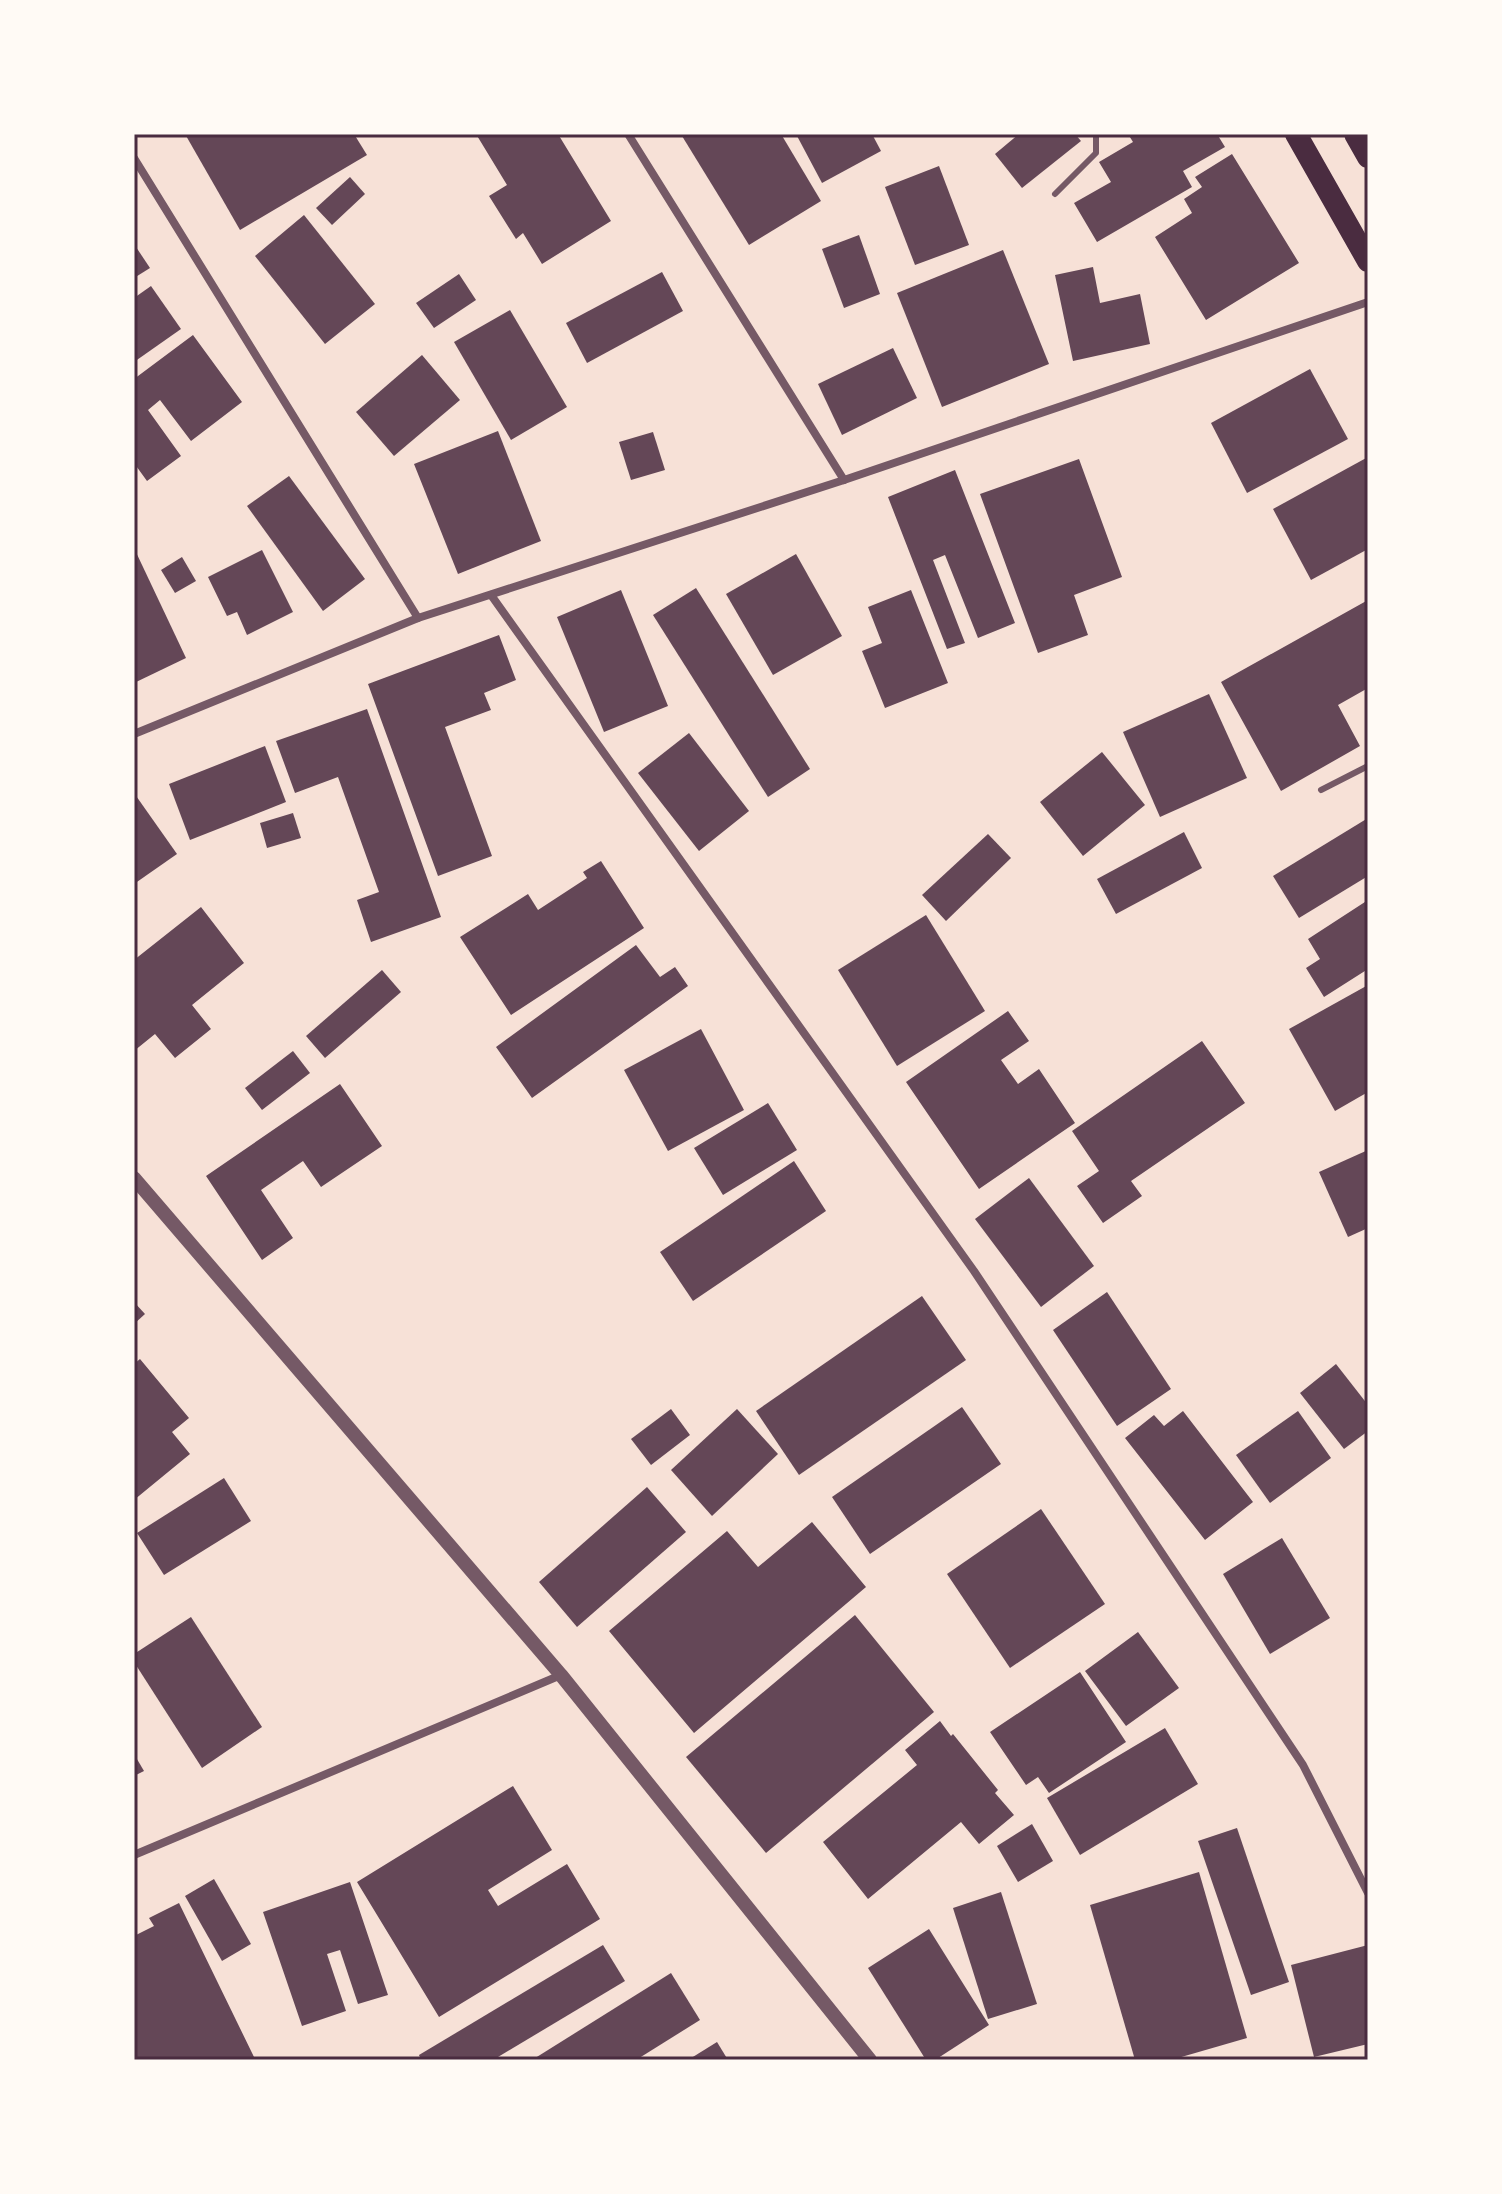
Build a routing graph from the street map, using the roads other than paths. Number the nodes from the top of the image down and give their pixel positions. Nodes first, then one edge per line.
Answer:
1 (628, 134) edge
2 (1096, 134) edge
3 (1296, 134) edge
4 (1355, 134) edge
5 (1368, 157) edge
6 (134, 158) edge
7 (1055, 194) dead end
8 (1368, 261) edge
9 (1368, 302) edge
10 (844, 480) junction
11 (491, 595) junction
12 (418, 618) junction
13 (134, 734) edge
14 (1368, 766) edge
15 (1321, 790) dead end
16 (134, 1178) edge
17 (561, 1675) junction
18 (134, 1855) edge
19 (1368, 1893) edge
20 (870, 2060) edge

1 - 10 street
2 - 7 lane
3 - 8 highway
4 - 5 highway
6 - 12 street
9 - 10 street
10 - 11 street
11 - 12 street
11 - 19 street
12 - 13 street
14 - 15 lane
16 - 17 street
17 - 18 street
17 - 20 street

